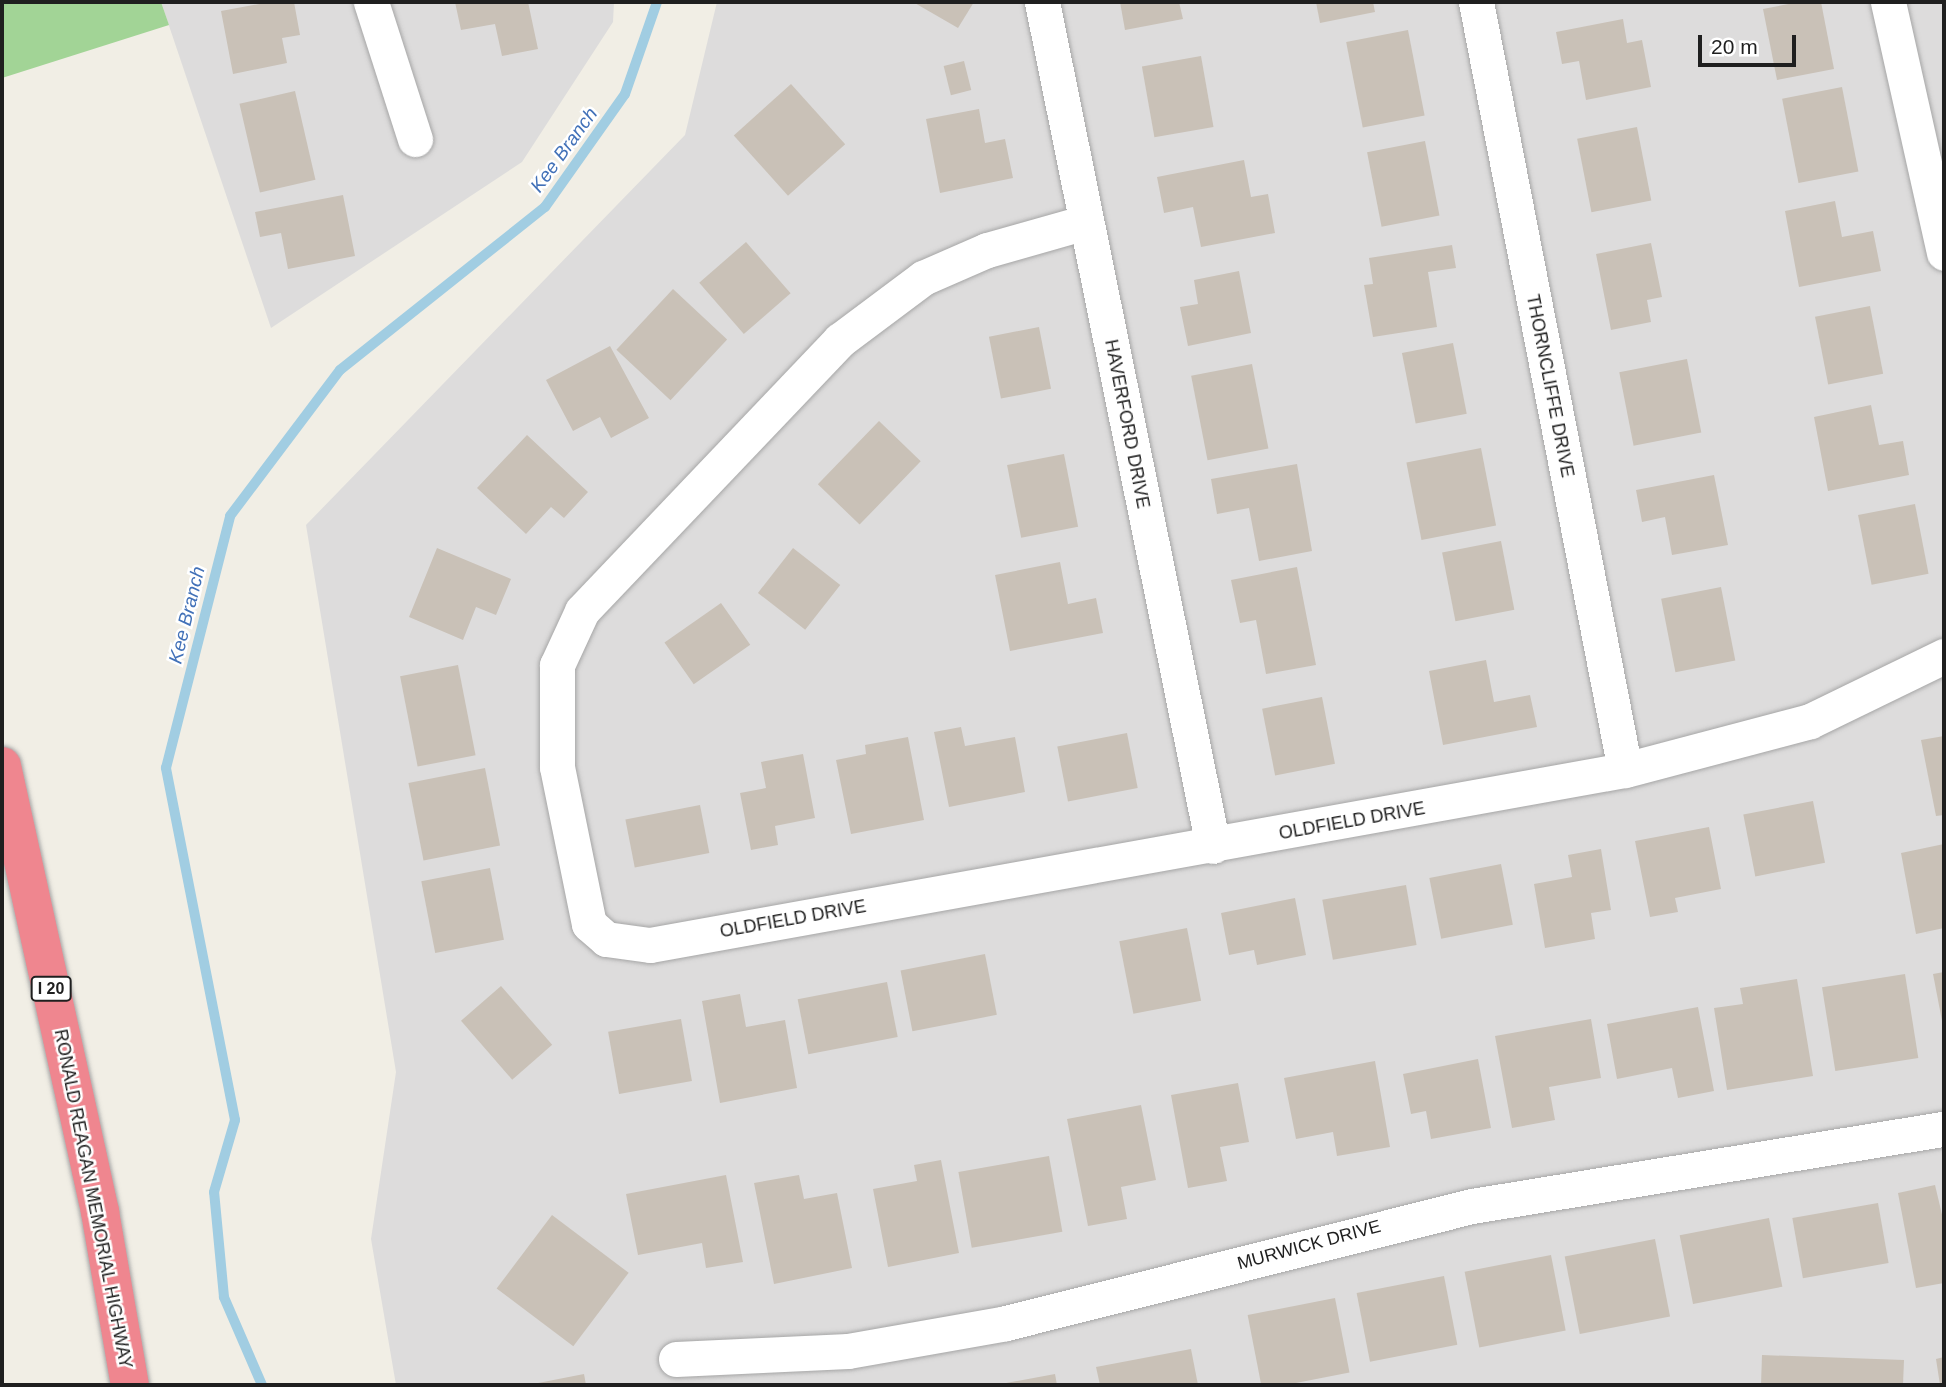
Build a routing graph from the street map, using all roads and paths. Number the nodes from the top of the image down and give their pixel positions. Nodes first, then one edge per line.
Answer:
1 (371, 2) edge
2 (1042, 2) edge
3 (1476, 2) edge
4 (1888, 2) edge
5 (415, 139) dead end
6 (1086, 222) junction
7 (1944, 253) edge
8 (1944, 656) edge
9 (2, 766) edge
10 (1625, 771) junction
11 (1213, 846) junction
12 (1944, 1129) edge
13 (100, 1212) junction
14 (676, 1360) dead end
15 (130, 1385) edge
16 (146, 1385) edge

1 - 5 street
2 - 6 street, HAVERFORD DRIVE
3 - 10 street, THORNCLIFFE DRIVE
4 - 7 street
6 - 11 street, HAVERFORD DRIVE
6 - 11 street, OLDFIELD DRIVE
8 - 10 street, OLDFIELD DRIVE
9 - 13 highway, RONALD REAGAN MEMORIAL HIGHWAY / I 20
10 - 11 street, OLDFIELD DRIVE
12 - 14 street, MURWICK DRIVE
13 - 15 highway, RONALD REAGAN MEMORIAL HIGHWAY / I 20
13 - 16 highway

